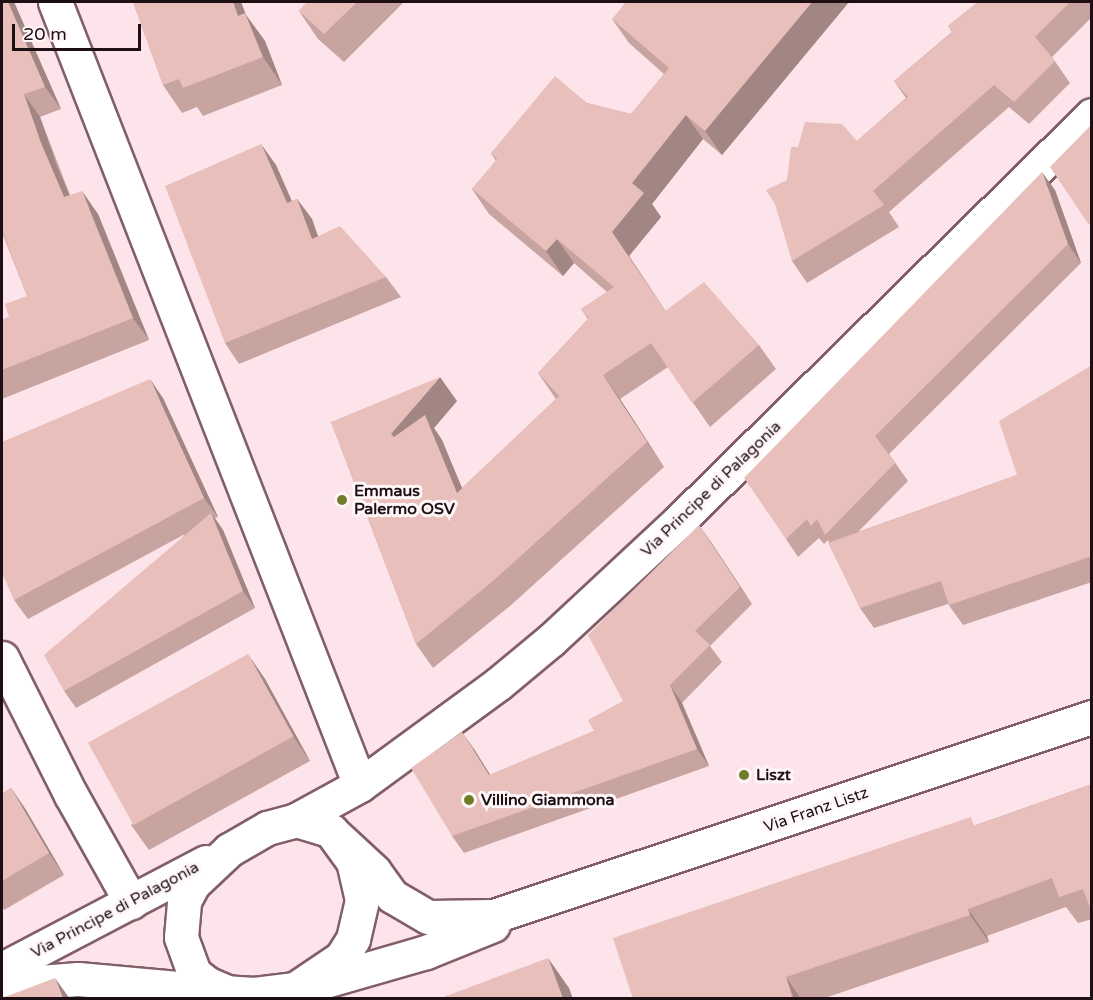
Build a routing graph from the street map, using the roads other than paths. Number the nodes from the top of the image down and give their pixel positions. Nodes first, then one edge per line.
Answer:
1 (55, 2) edge
2 (1092, 115) edge
3 (2, 658) edge
4 (1092, 717) edge
5 (360, 785) junction
6 (296, 820) junction
7 (331, 831) junction
8 (229, 850) junction
9 (131, 902) junction
10 (541, 902) junction
11 (2, 969) edge
12 (2, 985) edge
13 (295, 989) junction
14 (239, 995) edge

1 - 5 street
2 - 5 street, Via Principe di Palagonia
3 - 9 street
4 - 10 street, Via Franz Listz
5 - 6 street, Via Principe di Palagonia
6 - 7 street
6 - 8 street
7 - 10 street, Via Franz Listz
7 - 13 street
8 - 9 street, Via Principe di Palagonia
8 - 14 street
9 - 11 street, Via Principe di Palagonia
10 - 13 street, Via Franz Listz
12 - 14 street, Via Principe di Palagonia
13 - 14 street

